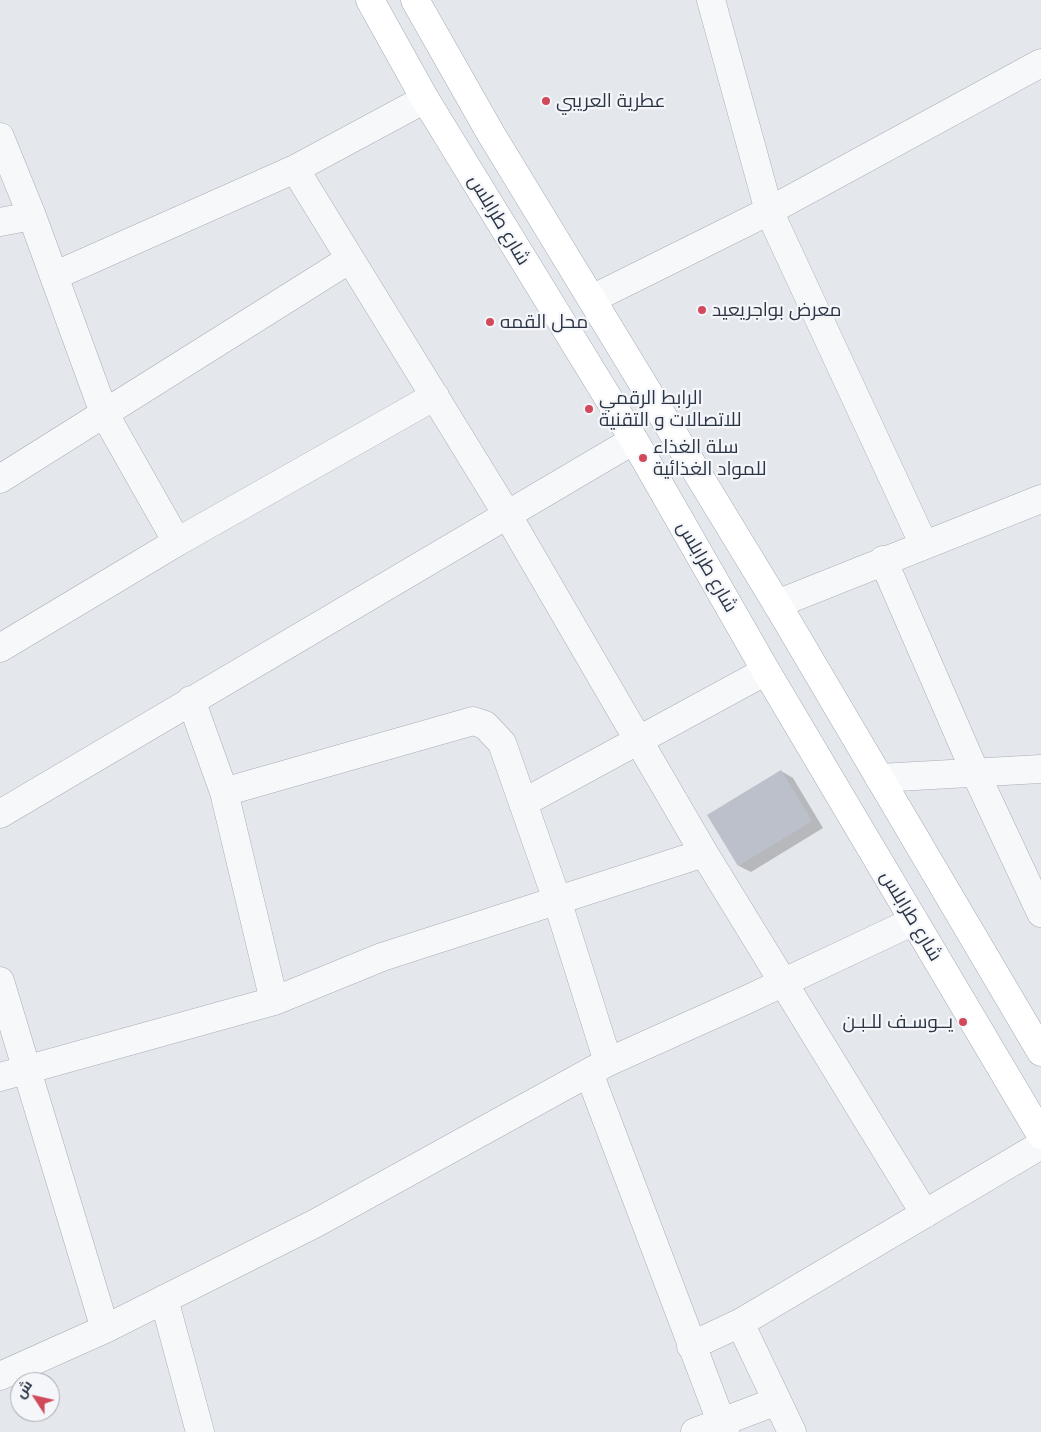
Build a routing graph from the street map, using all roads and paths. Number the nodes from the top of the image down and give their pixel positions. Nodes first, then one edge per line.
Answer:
1 (370, 0) edge
2 (415, 0) edge
3 (711, 0) edge
4 (1041, 63) edge
5 (425, 99) junction
6 (0, 137) edge
7 (295, 169) junction
8 (769, 211) junction
9 (32, 216) junction
10 (0, 222) edge
11 (350, 259) junction
12 (54, 276) junction
13 (592, 299) junction
14 (435, 396) junction
15 (104, 414) junction
16 (634, 440) junction
17 (0, 479) edge
18 (1041, 499) edge
19 (508, 516) junction
20 (176, 542) junction
21 (924, 545) junction
22 (883, 560) junction
23 (777, 604) junction
24 (0, 648) edge
25 (766, 671) junction
26 (191, 700) junction
27 (638, 742) junction
28 (1041, 769) edge
29 (975, 772) junction
30 (879, 778) junction
31 (224, 792) junction
32 (523, 804) junction
33 (0, 814) edge
34 (704, 853) junction
35 (556, 900) junction
36 (1041, 913) edge
37 (914, 921) junction
38 (0, 981) edge
39 (782, 983) junction
40 (274, 1000) junction
41 (1041, 1052) edge
42 (599, 1067) junction
43 (27, 1071) junction
44 (0, 1077) edge
45 (1041, 1135) edge
46 (1041, 1145) edge
47 (925, 1214) junction
48 (164, 1299) junction
49 (740, 1323) junction
50 (105, 1329) junction
51 (691, 1346) junction
52 (0, 1376) edge
53 (777, 1401) junction
54 (723, 1426) edge
55 (200, 1432) edge
56 (695, 1432) edge
57 (792, 1432) edge

1 - 5 main road, شارع طرابلس
2 - 13 main road, شارع طرابلس
3 - 8 street
4 - 8 street
5 - 7 street
5 - 16 main road, شارع طرابلس
6 - 9 street
7 - 11 street
7 - 12 street
8 - 13 street
8 - 21 street
9 - 10 street
9 - 12 street
11 - 14 street
11 - 15 street
12 - 15 street
13 - 23 main road, شارع طرابلس
14 - 19 street
14 - 20 street
15 - 17 street
15 - 20 street
16 - 19 street
16 - 25 main road, شارع طرابلس
18 - 21 street
19 - 26 street
19 - 27 street
20 - 24 street
21 - 22 street
22 - 23 street
22 - 29 street
23 - 30 main road, شارع طرابلس
25 - 27 street
25 - 37 main road, شارع طرابلس
26 - 31 street
26 - 33 street
27 - 32 street
27 - 34 street
28 - 29 street
29 - 30 street
29 - 36 street
30 - 41 main road, شارع طرابلس
31 - 32 street
31 - 40 street
32 - 35 street
34 - 35 street
34 - 39 street
35 - 40 street
35 - 42 street
37 - 39 street
37 - 45 main road, شارع طرابلس
38 - 43 street
39 - 42 street
39 - 47 street
40 - 43 street
42 - 48 street
42 - 51 street
43 - 44 street
43 - 50 street
46 - 47 street
47 - 49 street
48 - 50 street
48 - 55 street
49 - 51 street
49 - 53 street
50 - 52 street
51 - 54 street
53 - 54 street
53 - 57 street
54 - 56 street

